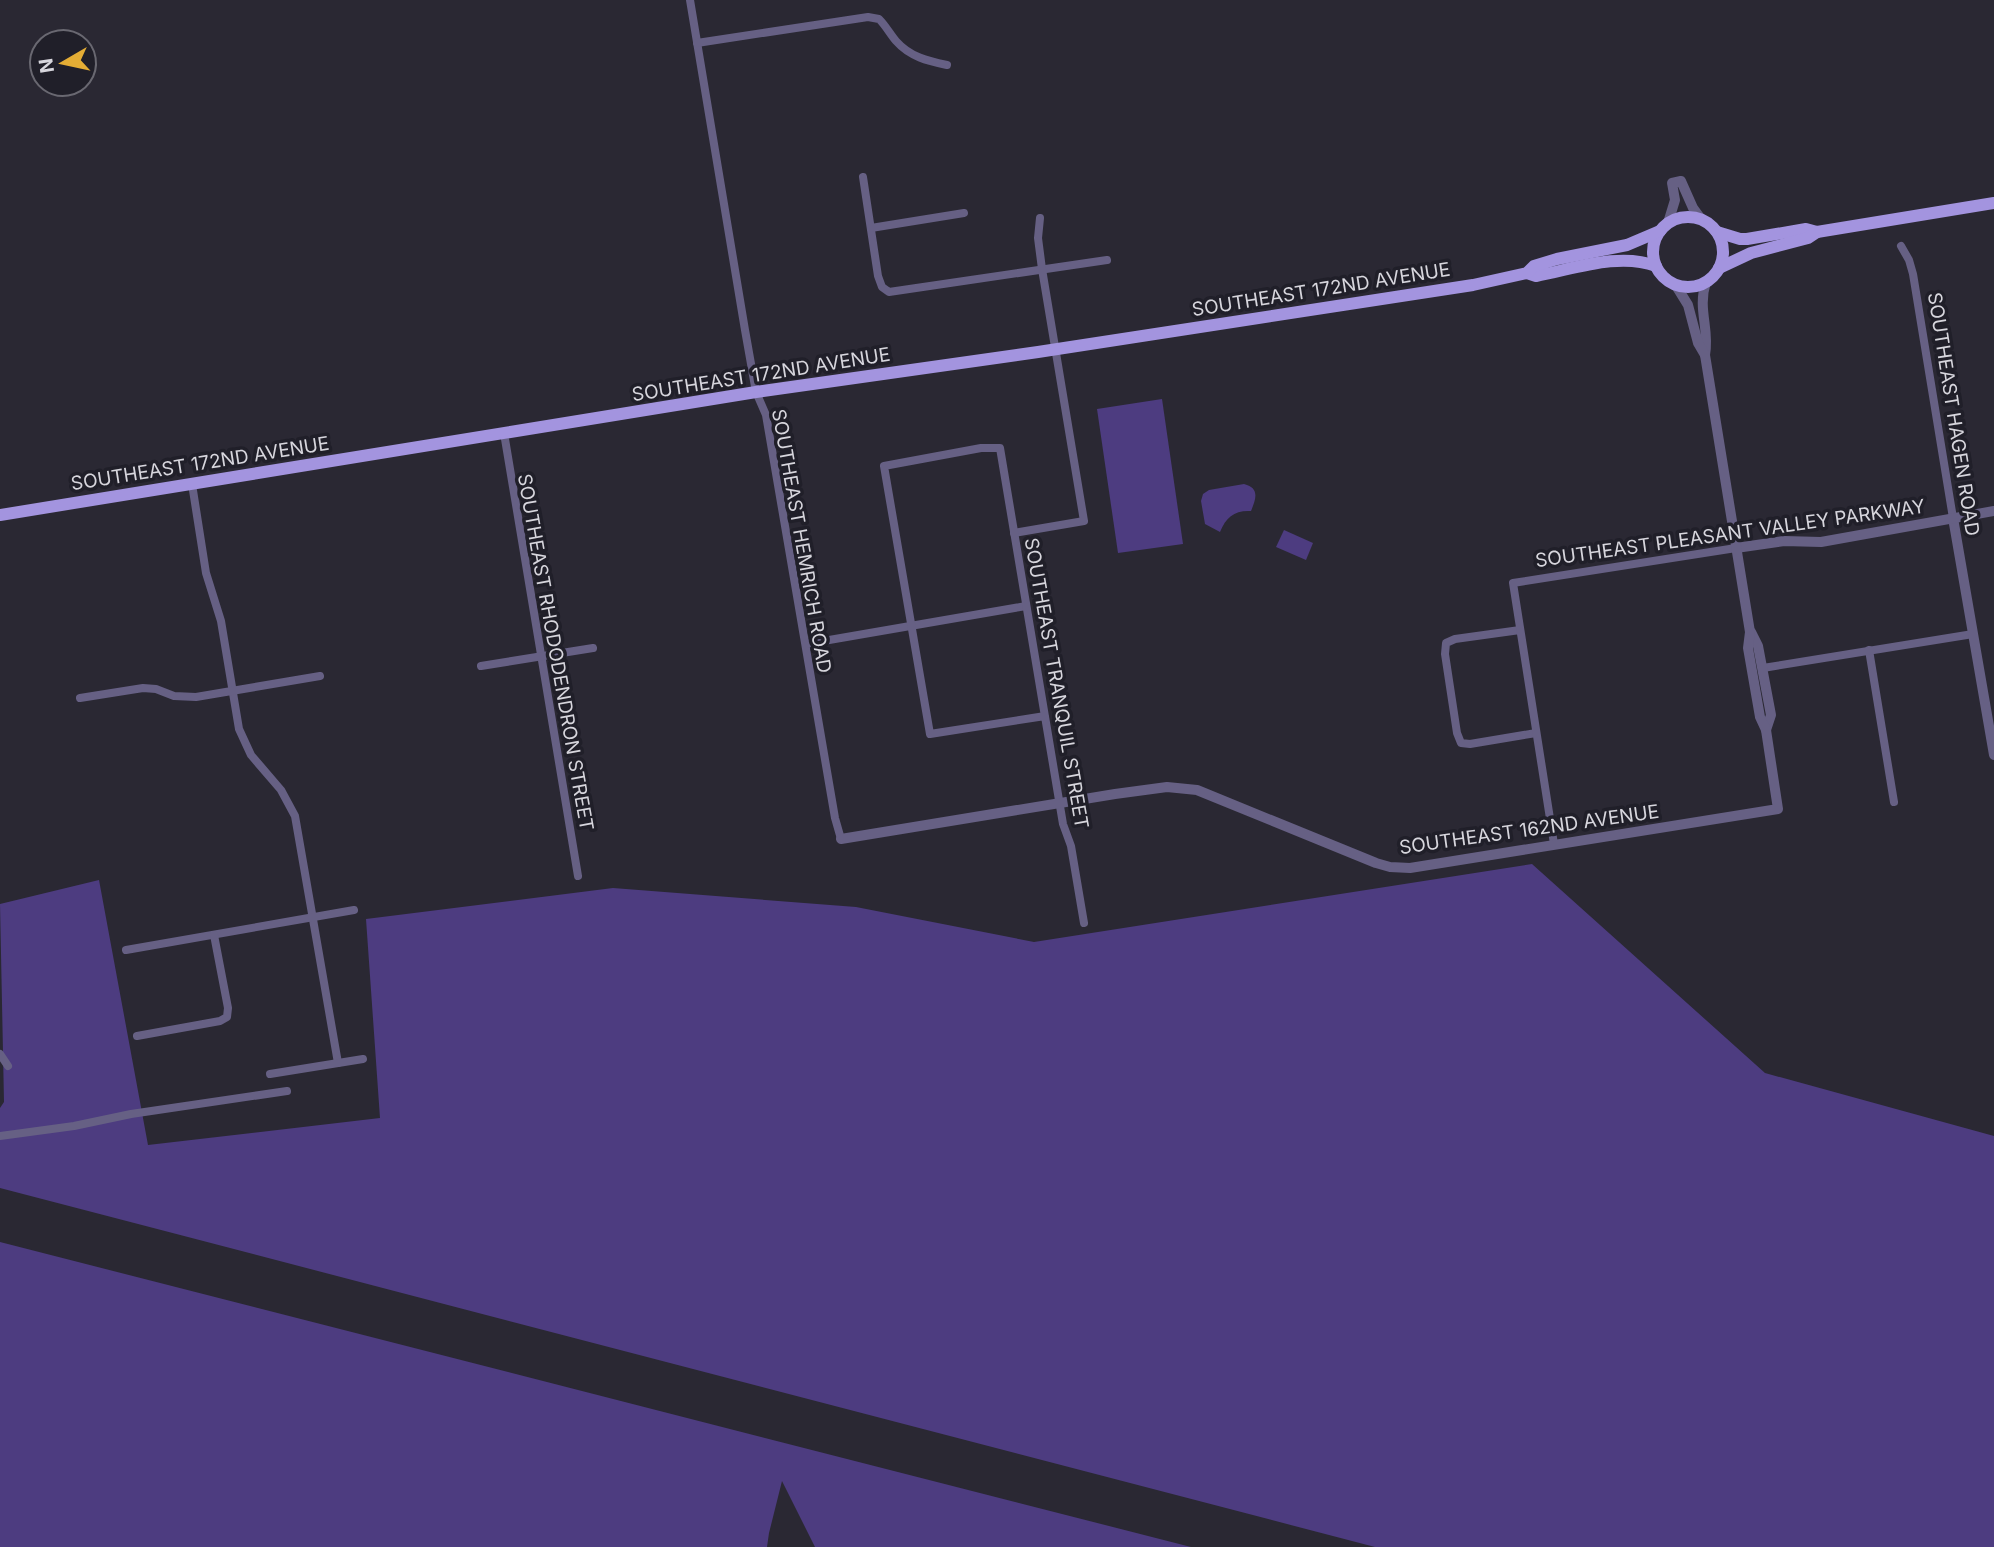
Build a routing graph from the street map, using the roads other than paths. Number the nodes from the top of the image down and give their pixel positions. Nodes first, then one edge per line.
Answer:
1 (690, 0) edge
2 (697, 43) junction
3 (947, 65) dead end
4 (863, 177) dead end
5 (1994, 203) edge
6 (964, 213) dead end
7 (1040, 218) dead end
8 (1701, 219) junction
9 (1664, 227) junction
10 (871, 228) junction
11 (1717, 232) junction
12 (1816, 232) junction
13 (1900, 246) dead end
14 (1107, 260) dead end
15 (1656, 266) junction
16 (1719, 268) junction
17 (1042, 269) junction
18 (1527, 273) junction
19 (1706, 282) junction
20 (1675, 284) junction
21 (1056, 349) junction
22 (1705, 355) junction
23 (756, 392) junction
24 (504, 433) junction
25 (192, 484) junction
26 (1994, 511) edge
27 (0, 515) edge
28 (1953, 518) junction
29 (1014, 533) junction
30 (1736, 548) junction
31 (1026, 606) junction
32 (912, 626) junction
33 (1520, 630) junction
34 (1751, 632) junction
35 (1973, 634) junction
36 (806, 644) junction
37 (593, 648) dead end
38 (1870, 650) junction
39 (541, 656) junction
40 (481, 666) dead end
41 (1763, 668) junction
42 (320, 676) dead end
43 (232, 690) junction
44 (80, 698) dead end
45 (1045, 716) junction
46 (1766, 730) junction
47 (1536, 733) junction
48 (1994, 755) edge
49 (1894, 802) dead end
50 (1059, 803) junction
51 (841, 839) joint
52 (1553, 844) junction
53 (578, 876) dead end
54 (354, 910) dead end
55 (313, 918) junction
56 (1084, 923) dead end
57 (214, 935) junction
58 (126, 950) dead end
59 (137, 1036) dead end
60 (0, 1054) edge
61 (363, 1059) dead end
62 (338, 1063) junction
63 (9, 1066) dead end
64 (270, 1074) dead end
65 (287, 1091) dead end
66 (0, 1136) edge

1 - 2 street, SOUTHEAST HEMRICH ROAD
2 - 3 street
2 - 23 street, SOUTHEAST HEMRICH ROAD
4 - 10 street
5 - 12 main road
6 - 10 street
7 - 17 street
8 - 9 main road, SOUTHEAST 172ND AVENUE
8 - 9 street
8 - 11 main road
9 - 15 main road
9 - 18 main road, SOUTHEAST 172ND AVENUE
10 - 17 street
11 - 12 main road
11 - 16 main road
12 - 16 main road
13 - 28 street, SOUTHEAST HAGEN ROAD
14 - 17 street
15 - 18 main road, SOUTHEAST 172ND AVENUE
15 - 20 main road
16 - 19 main road
17 - 21 street
18 - 21 main road, SOUTHEAST 172ND AVENUE
19 - 20 main road
19 - 22 street
20 - 22 street
21 - 23 main road, SOUTHEAST 172ND AVENUE
21 - 29 street
22 - 30 street
23 - 24 main road, SOUTHEAST 172ND AVENUE
23 - 36 street, SOUTHEAST HEMRICH ROAD
24 - 25 main road, SOUTHEAST 172ND AVENUE
24 - 39 street, SOUTHEAST RHODODENDRON STREET
25 - 27 main road, SOUTHEAST 172ND AVENUE
25 - 43 street
26 - 28 street, SOUTHEAST PLEASANT VALLEY PARKWAY
28 - 30 street, SOUTHEAST PLEASANT VALLEY PARKWAY
28 - 35 street, SOUTHEAST HAGEN ROAD
29 - 31 street, SOUTHEAST TRANQUIL STREET
29 - 32 street, SOUTHEAST TRANQUIL STREET
30 - 33 street, SOUTHEAST PLEASANT VALLEY PARKWAY
30 - 34 street
31 - 32 street
31 - 45 street, SOUTHEAST TRANQUIL STREET
32 - 36 street
32 - 45 street
33 - 47 street
33 - 47 street
34 - 41 street
34 - 46 street
35 - 38 street
35 - 48 street, SOUTHEAST HAGEN ROAD
36 - 51 street, SOUTHEAST HEMRICH ROAD
37 - 39 street
38 - 41 street
38 - 49 street
39 - 40 street
39 - 53 street, SOUTHEAST RHODODENDRON STREET
41 - 46 street
42 - 43 street
43 - 44 street
43 - 55 street
45 - 50 street, SOUTHEAST TRANQUIL STREET
46 - 52 street, SOUTHEAST 162ND AVENUE
47 - 52 street
50 - 51 street, SOUTHEAST 162ND AVENUE
50 - 52 street, SOUTHEAST 162ND AVENUE
50 - 56 street, SOUTHEAST TRANQUIL STREET
54 - 55 street
55 - 57 street
55 - 62 street
57 - 58 street
57 - 59 street
60 - 63 street
61 - 62 street
62 - 64 street
65 - 66 street

